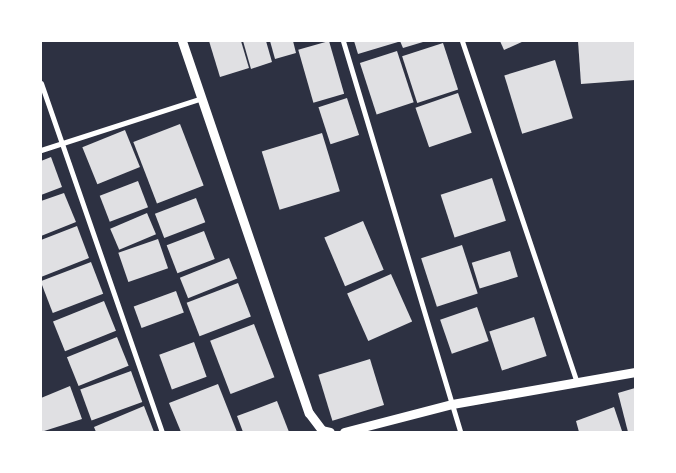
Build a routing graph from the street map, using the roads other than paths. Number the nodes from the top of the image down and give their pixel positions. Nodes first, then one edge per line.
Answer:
1 (182, 41) edge
2 (343, 41) edge
3 (462, 41) edge
4 (41, 84) edge
5 (202, 98) junction
6 (60, 144) junction
7 (41, 150) edge
8 (635, 372) edge
9 (577, 382) junction
10 (452, 404) junction
11 (325, 431) edge
12 (162, 432) edge
13 (344, 432) edge
14 (460, 432) edge

1 - 5 street
2 - 10 street
3 - 9 street
4 - 6 street
5 - 6 street
5 - 11 street
6 - 7 street
6 - 12 street
8 - 9 street
9 - 10 street
10 - 13 street
10 - 14 street

